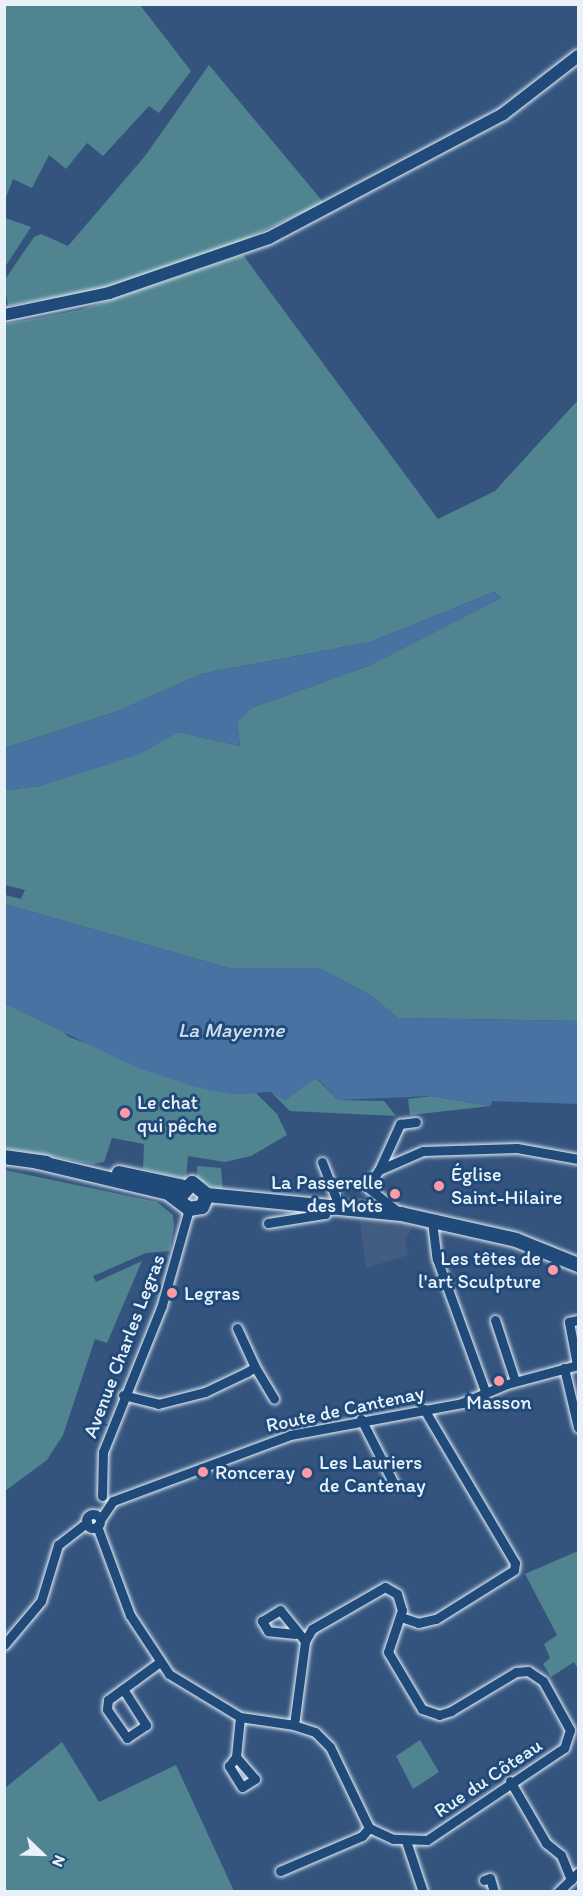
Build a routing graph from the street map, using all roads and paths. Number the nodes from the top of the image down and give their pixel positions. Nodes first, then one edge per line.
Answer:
1 (579, 56) edge
2 (4, 315) edge
3 (416, 1122) dead end
4 (4, 1156) edge
5 (579, 1159) edge
6 (322, 1162) dead end
7 (379, 1170) junction
8 (207, 1195) junction
9 (184, 1198) junction
10 (332, 1206) junction
11 (401, 1214) junction
12 (432, 1221) junction
13 (268, 1222) dead end
14 (579, 1265) edge
15 (495, 1320) dead end
16 (579, 1320) edge
17 (237, 1328) dead end
18 (578, 1365) edge
19 (255, 1366) junction
20 (564, 1368) junction
21 (515, 1381) junction
22 (485, 1392) junction
23 (123, 1395) junction
24 (274, 1399) dead end
25 (424, 1409) junction
26 (361, 1419) junction
27 (579, 1427) edge
28 (395, 1486) dead end
29 (105, 1502) junction
30 (94, 1520) junction
31 (401, 1617) junction
32 (295, 1634) dead end
33 (305, 1641) junction
34 (4, 1645) edge
35 (160, 1662) junction
36 (123, 1689) junction
37 (240, 1717) junction
38 (294, 1725) junction
39 (568, 1737) junction
40 (579, 1741) edge
41 (236, 1757) dead end
42 (510, 1781) junction
43 (369, 1828) junction
44 (406, 1841) junction
45 (280, 1871) dead end
46 (575, 1877) edge
47 (484, 1880) dead end
48 (423, 1892) edge
49 (494, 1892) edge
50 (558, 1892) edge

1 - 2 street
3 - 7 street
4 - 9 main road
5 - 7 street
6 - 10 street
7 - 11 street
8 - 9 main road
8 - 9 main road
8 - 10 main road
9 - 23 street, Avenue Charles Legras
10 - 11 main road
10 - 13 street
11 - 12 main road
12 - 14 main road
12 - 22 street
15 - 21 street
16 - 18 street
17 - 19 street
18 - 20 street, Route de Cantenay
19 - 23 street
19 - 24 street
20 - 21 street, Route de Cantenay
20 - 27 street
21 - 22 street, Route de Cantenay
22 - 25 street, Route de Cantenay
23 - 29 street, Avenue Charles Legras
25 - 26 street, Route de Cantenay
25 - 31 street
26 - 28 street
26 - 29 street, Route de Cantenay
29 - 30 street
30 - 34 street
30 - 35 street
31 - 33 street
31 - 39 street, Rue du Côteau
32 - 33 street
33 - 38 street
35 - 36 street
35 - 37 street
36 - 36 street
37 - 38 street
37 - 41 street
38 - 43 street
39 - 40 street
39 - 42 street, Rue du Côteau
42 - 44 street, Rue du Côteau
42 - 46 street
43 - 44 street
43 - 45 street
44 - 48 street
46 - 50 street
47 - 49 street

